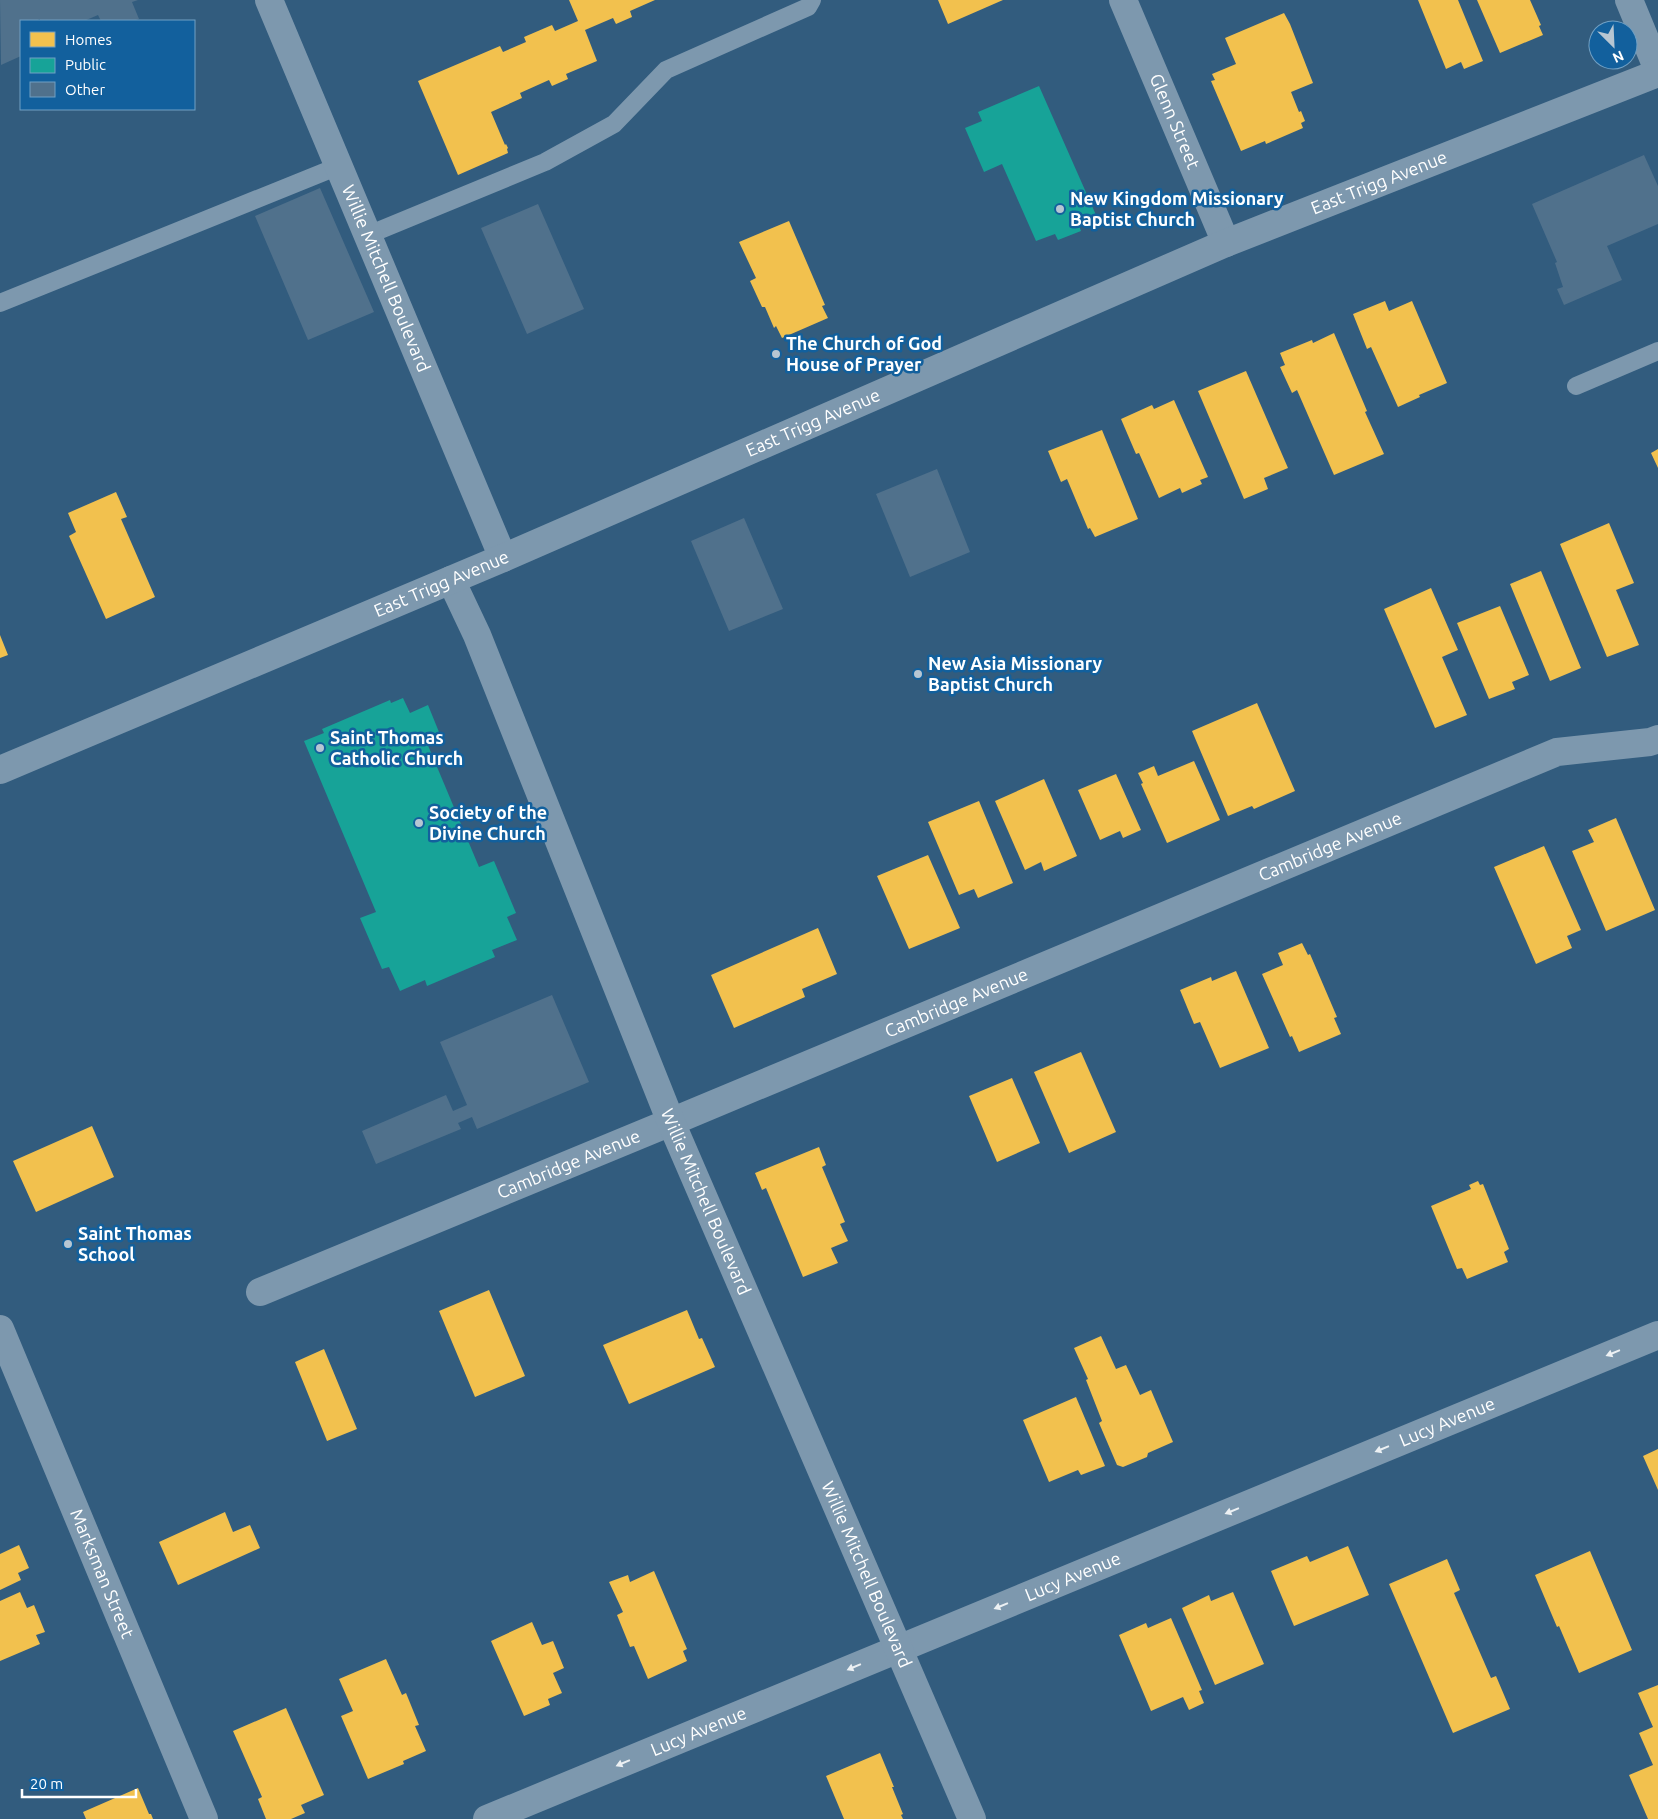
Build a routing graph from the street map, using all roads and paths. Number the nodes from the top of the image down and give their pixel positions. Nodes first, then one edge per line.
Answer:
1 (270, 0) edge
2 (812, 0) edge
3 (1123, 0) edge
4 (1629, 0) edge
5 (1658, 72) edge
6 (339, 166) junction
7 (368, 235) junction
8 (1226, 243) junction
9 (0, 303) edge
10 (1658, 351) edge
11 (1576, 386) dead end
12 (503, 558) junction
13 (451, 580) junction
14 (1658, 739) edge
15 (0, 770) edge
16 (671, 1122) junction
17 (260, 1292) dead end
18 (0, 1329) edge
19 (1658, 1334) edge
20 (899, 1648) junction
21 (204, 1819) edge
22 (487, 1819) edge
23 (972, 1819) edge

1 - 6 street, Willie Mitchell Boulevard
2 - 7 lane
3 - 8 street, Glenn Street
4 - 5 street
5 - 8 street, East Trigg Avenue
6 - 7 street, Willie Mitchell Boulevard
6 - 9 lane
7 - 12 street, Willie Mitchell Boulevard
8 - 12 street, East Trigg Avenue
10 - 11 lane
12 - 13 street, East Trigg Avenue
13 - 15 street, East Trigg Avenue
13 - 16 street, Willie Mitchell Boulevard
14 - 16 street, Cambridge Avenue
16 - 17 street, Cambridge Avenue
16 - 20 street, Willie Mitchell Boulevard
18 - 21 street, Marksman Street
19 -> 20 street, Lucy Avenue
20 -> 22 street, Lucy Avenue
20 - 23 street, Willie Mitchell Boulevard

